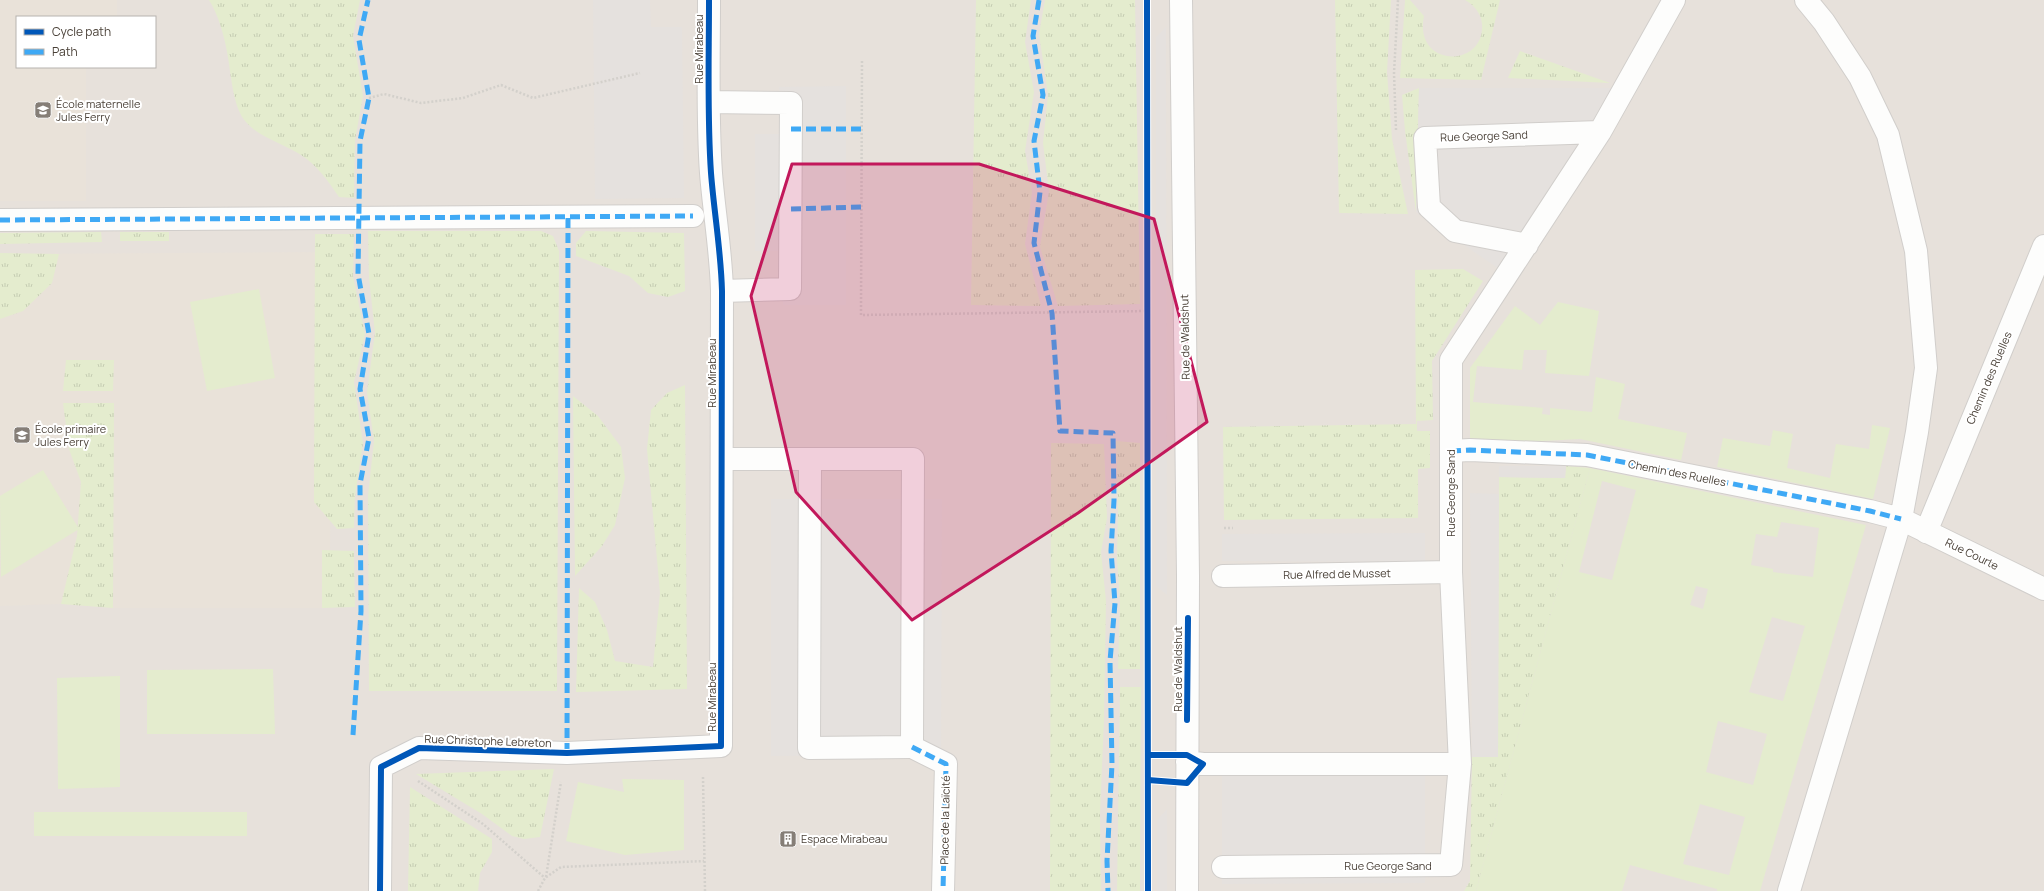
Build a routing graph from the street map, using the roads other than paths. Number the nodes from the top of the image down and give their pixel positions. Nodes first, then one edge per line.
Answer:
1 (709, 0) edge
2 (1181, 0) edge
3 (1674, 0) edge
4 (1806, 0) edge
5 (709, 102) junction
6 (1600, 132) junction
7 (693, 216) dead end
8 (0, 220) edge
9 (1527, 244) junction
10 (2044, 246) edge
11 (722, 291) junction
12 (1451, 451) junction
13 (722, 459) junction
14 (810, 459) junction
15 (1900, 519) junction
16 (1926, 532) junction
17 (1451, 572) junction
18 (1223, 576) dead end
19 (2044, 589) edge
20 (722, 746) joint
21 (912, 748) junction
22 (1187, 762) junction
23 (1460, 764) junction
24 (1223, 867) dead end
25 (380, 891) edge
26 (943, 891) edge
27 (1187, 891) edge
28 (1789, 891) edge

1 - 5 street, Rue Mirabeau
2 - 22 street, Rue de Waldshut
3 - 6 street, Rue George Sand
4 - 15 street
5 - 11 street, Rue Mirabeau
5 - 11 street
6 - 9 street, Rue George Sand
6 - 9 street, Rue George Sand
7 - 8 street
9 - 12 street, Rue George Sand
10 - 16 street, Chemin des Ruelles
11 - 13 street, Rue Mirabeau
12 - 15 street, Chemin des Ruelles
12 - 17 street, Rue George Sand
13 - 14 street
13 - 20 street, Rue Mirabeau
14 - 21 street
14 - 21 street
15 - 16 street, Rue Courte
15 - 28 street
16 - 19 street, Rue Courte
17 - 18 street, Rue Alfred de Musset
17 - 23 street, Rue George Sand
20 - 25 street, Rue Christophe Lebreton
21 - 26 street, Place de la Laïcité
22 - 23 street
22 - 27 street, Rue de Waldshut
23 - 24 street, Rue George Sand

